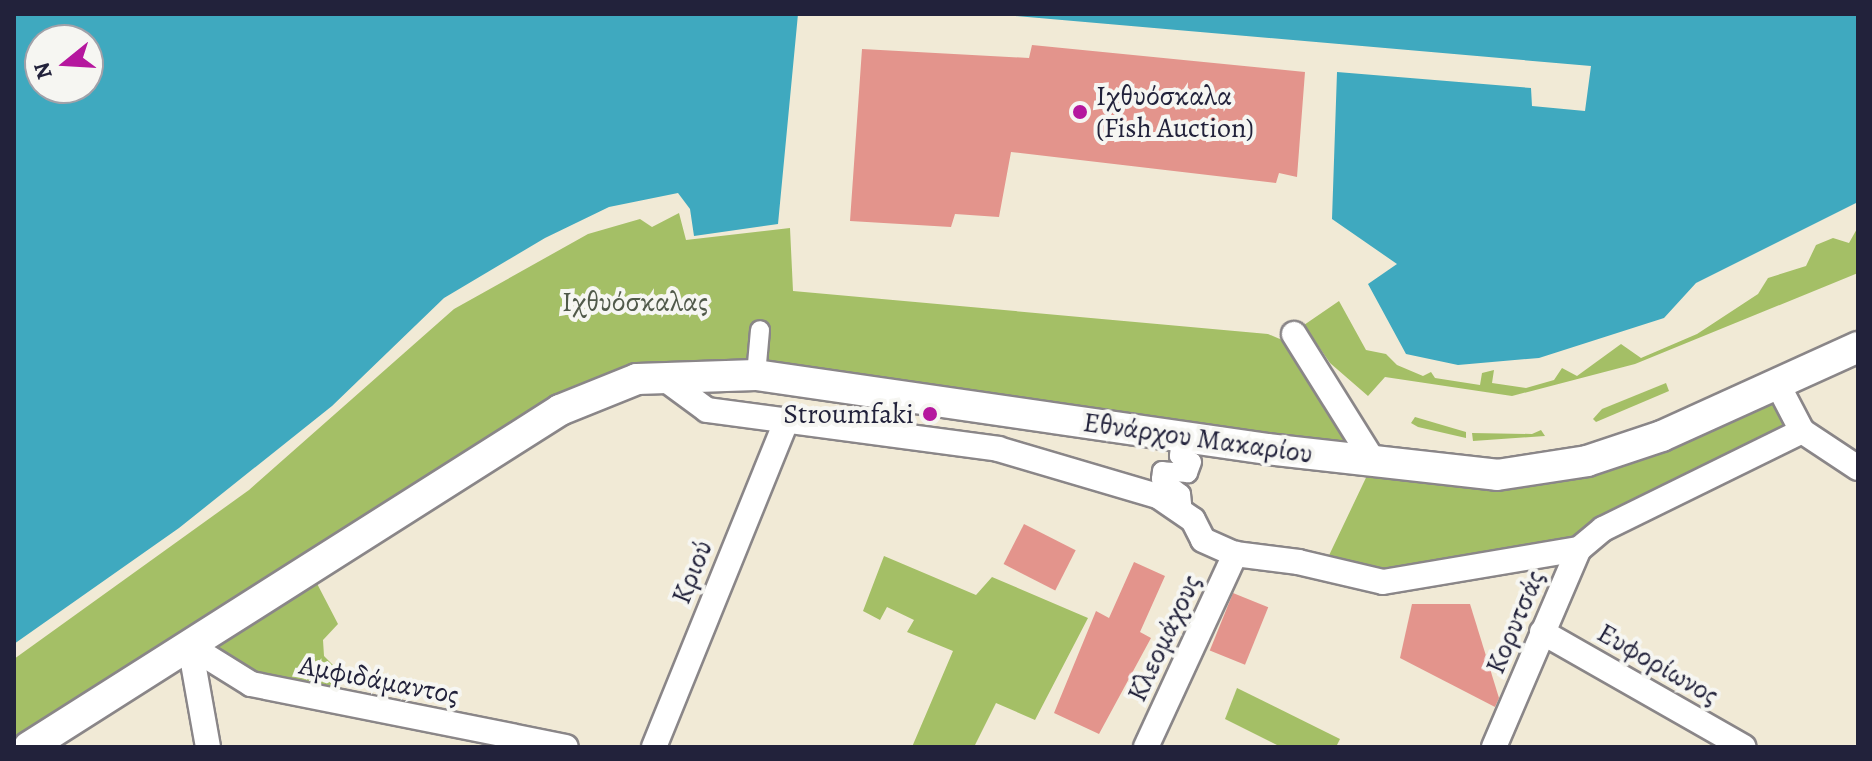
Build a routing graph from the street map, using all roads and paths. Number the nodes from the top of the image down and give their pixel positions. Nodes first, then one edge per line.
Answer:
1 (760, 330) dead end
2 (1294, 334) dead end
3 (1858, 347) edge
4 (756, 375) junction
5 (665, 379) junction
6 (1778, 385) junction
7 (787, 420) junction
8 (1802, 431) junction
9 (1181, 437) junction
10 (1374, 462) junction
11 (1858, 468) edge
12 (1183, 514) junction
13 (1579, 549) junction
14 (1235, 554) junction
15 (1542, 632) junction
16 (190, 646) junction
17 (29, 747) edge
18 (208, 747) edge
19 (566, 747) edge
20 (654, 747) edge
21 (1146, 747) edge
22 (1494, 747) edge
23 (1744, 747) edge

1 - 4 street
2 - 10 street
3 - 6 street, Εθνάρχου Μακαρίου
4 - 5 street, Εθνάρχου Μακαρίου
4 - 9 street, Εθνάρχου Μακαρίου
5 - 7 street
5 - 16 street, Εθνάρχου Μακαρίου
6 - 8 street
6 - 10 street, Εθνάρχου Μακαρίου
7 - 12 street
7 - 20 street, Κριού
8 - 11 street
8 - 13 street, Κορυτσάς
9 - 10 street, Εθνάρχου Μακαρίου
9 - 12 street
12 - 14 street
13 - 14 street
13 - 15 street, Κορυτσάς
14 - 21 street, Κλεομάχους
15 - 22 street, Κορυτσάς
15 - 23 street, Ευφορίωνος
16 - 17 street, Εθνάρχου Μακαρίου
16 - 18 street
16 - 19 street, Αμφιδάμαντος

